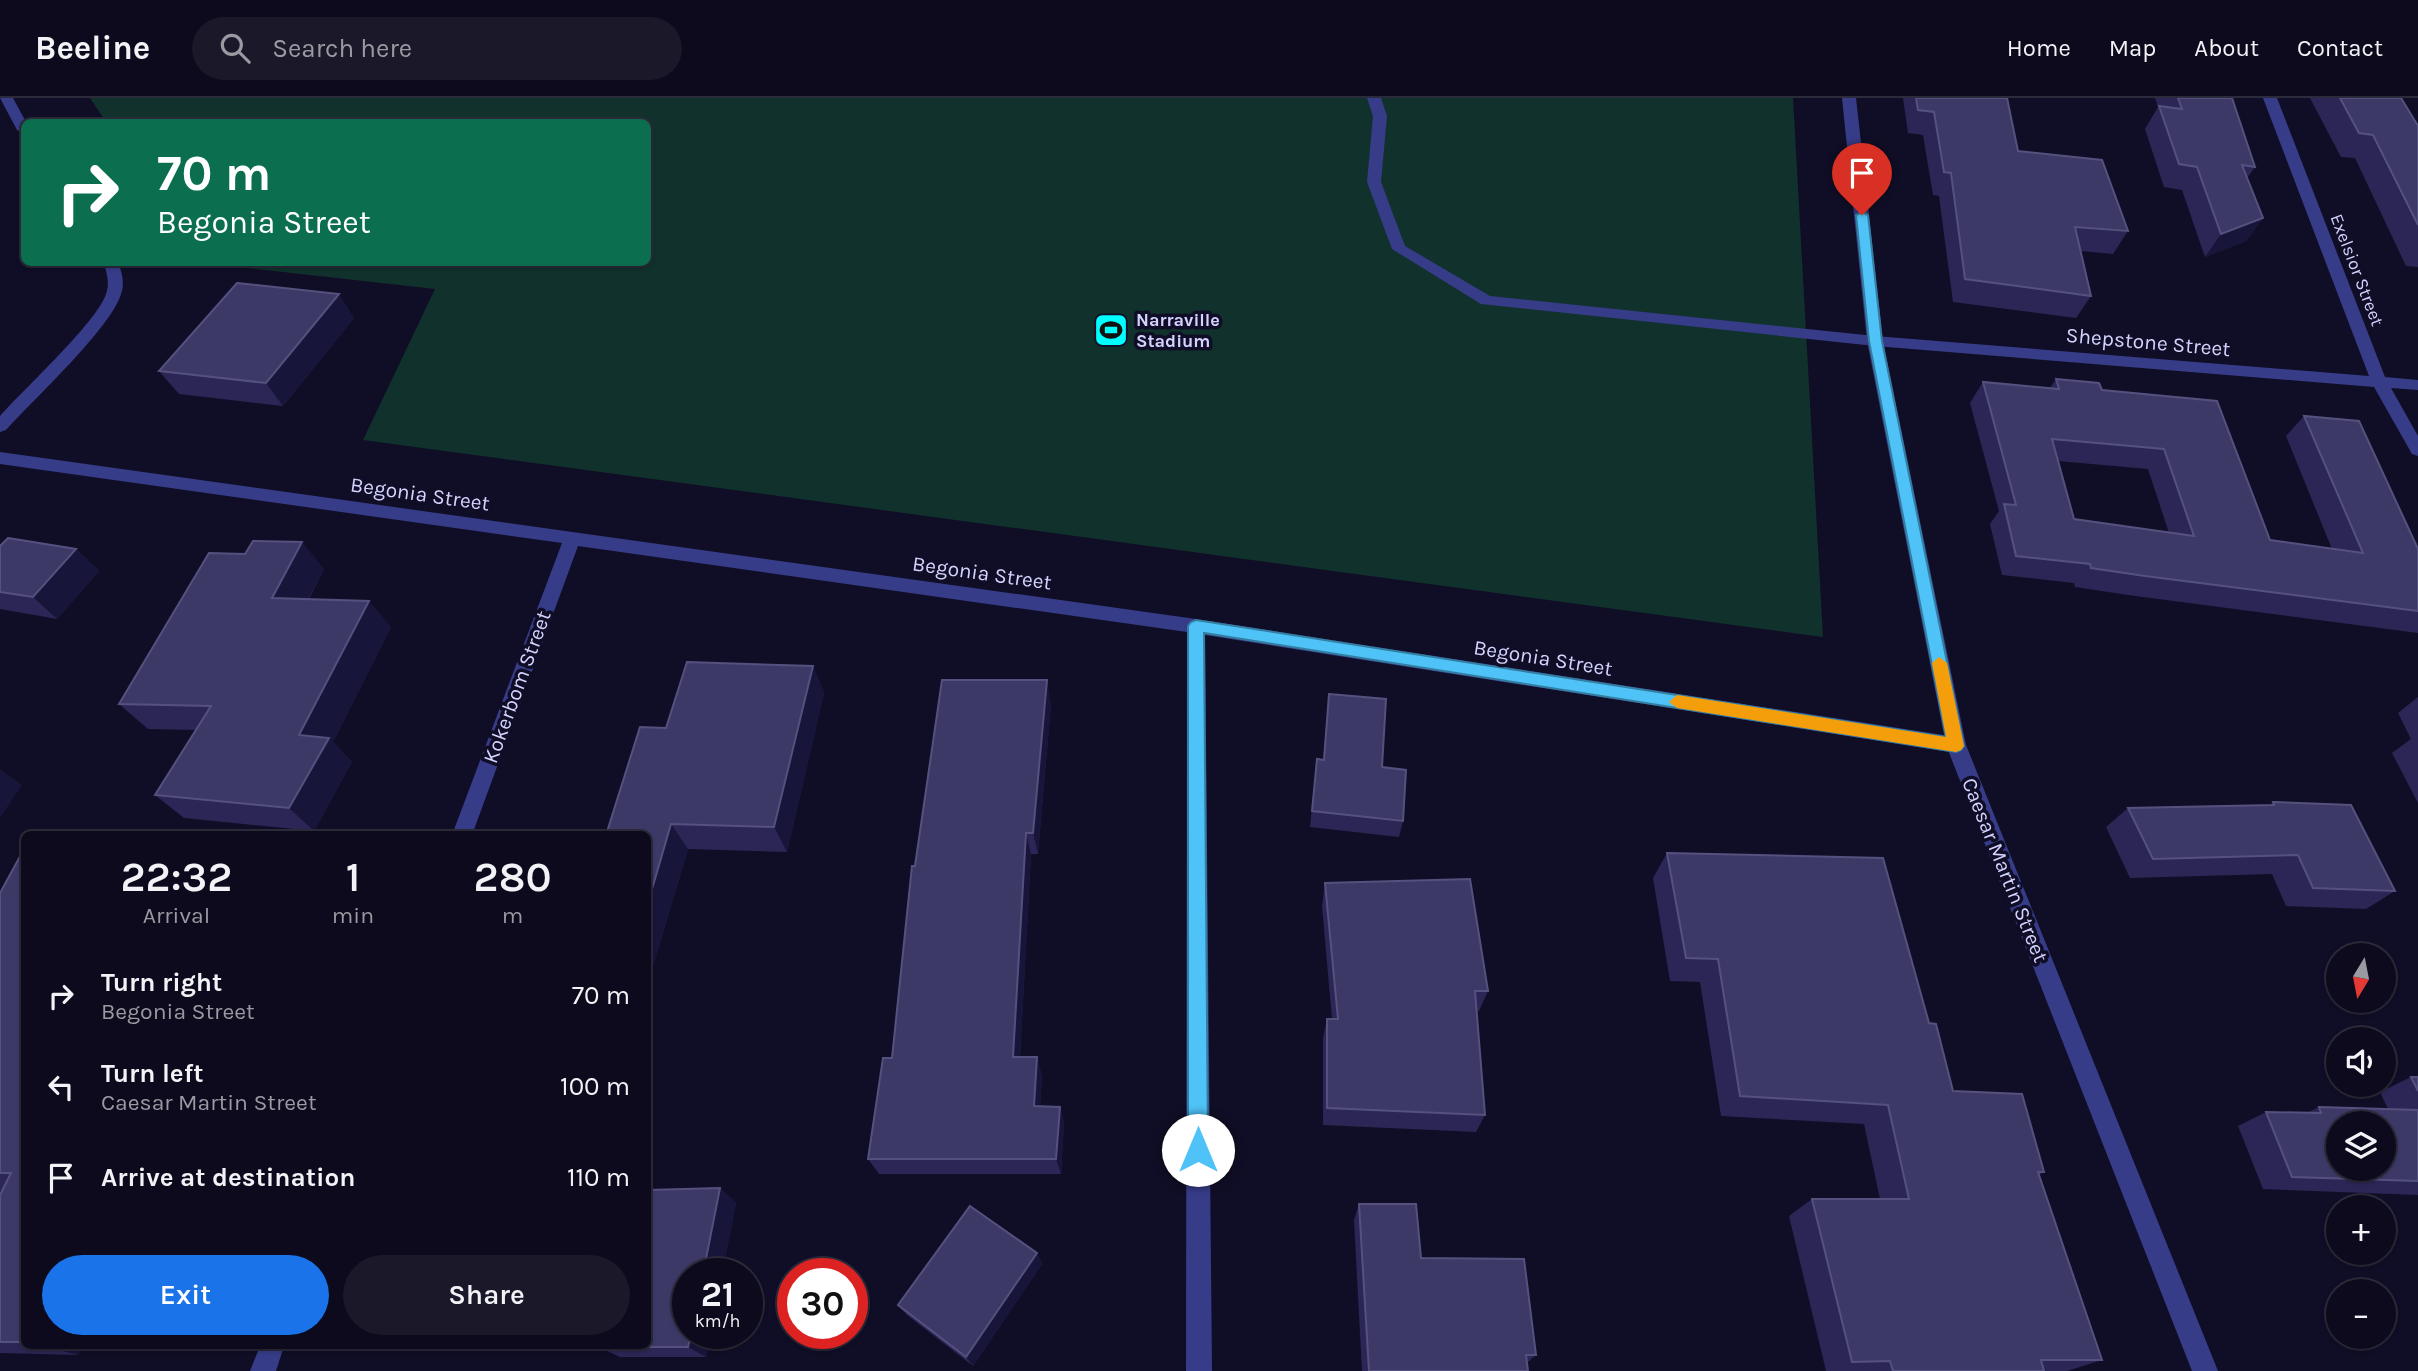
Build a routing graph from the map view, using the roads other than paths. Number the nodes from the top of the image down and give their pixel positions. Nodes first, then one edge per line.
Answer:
1 (6, 98) edge
2 (1374, 98) edge
3 (1849, 98) edge
4 (2270, 98) edge
5 (21, 125) edge
6 (113, 266) edge
7 (1875, 341) junction
8 (2379, 381) junction
9 (2418, 385) edge
10 (0, 426) edge
11 (2418, 450) edge
12 (0, 458) edge
13 (572, 539) junction
14 (1196, 626) junction
15 (1956, 746) junction
16 (463, 831) edge
17 (271, 1349) edge
18 (263, 1371) edge
19 (1199, 1371) edge
20 (2204, 1371) edge

1 - 5 street
2 - 7 street, Shepstone Street
3 - 7 street, Caesar Martin Street
4 - 8 street, Exelsior Street
6 - 10 street
7 - 8 street, Shepstone Street
7 - 15 street, Caesar Martin Street
8 - 9 street, Shepstone Street
8 - 11 street, Exelsior Street
12 - 13 street, Begonia Street
13 - 14 street, Begonia Street
13 - 16 street, Kokerbom Street
14 - 15 street, Begonia Street
14 - 19 street
15 - 20 street, Caesar Martin Street
17 - 18 street

